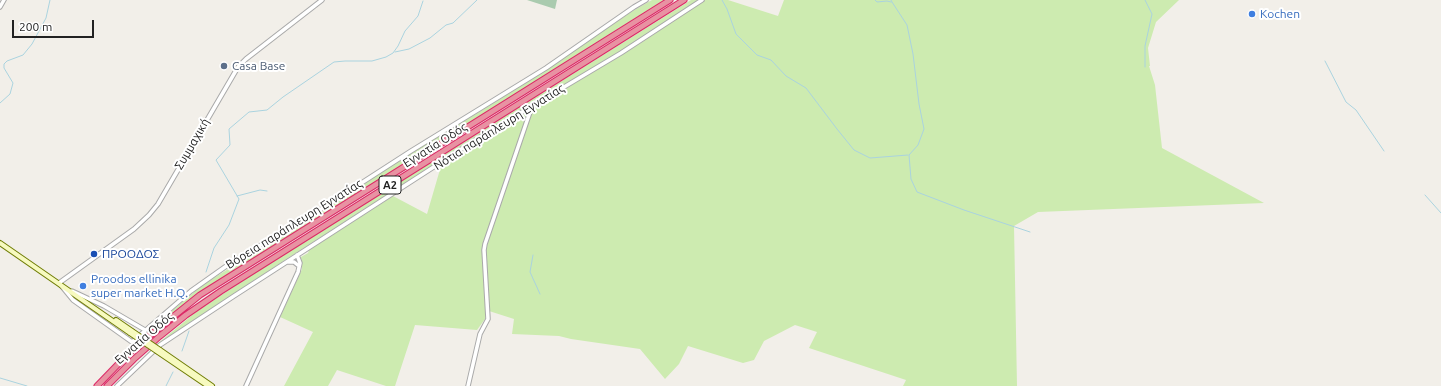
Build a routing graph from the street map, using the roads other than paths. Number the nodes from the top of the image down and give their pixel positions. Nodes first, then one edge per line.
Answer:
1 (4, 0) edge
2 (322, 0) edge
3 (646, 0) edge
4 (670, 0) edge
5 (684, 0) edge
6 (702, 0) edge
7 (0, 7) edge
8 (530, 107) junction
9 (0, 243) edge
10 (297, 255) junction
11 (286, 262) junction
12 (299, 267) junction
13 (59, 283) junction
14 (67, 289) junction
15 (145, 330) junction
16 (159, 351) junction
17 (97, 386) edge
18 (107, 386) edge
19 (117, 386) edge
20 (208, 386) edge
21 (212, 386) edge
22 (246, 386) edge
23 (468, 386) edge

1 - 7 street
2 - 13 street, Συμμαχική
3 - 15 street, Βόρεια παράπλευρη Εγνατίας
4 - 17 highway, Εγνατία Οδός / Α2
5 - 18 highway, Εγνατία Οδός / Α2
6 - 8 street, Νότια παράπλευρη Εγνατίας
8 - 10 street, Νότια παράπλευρη Εγνατίας
8 - 23 street
9 - 13 main road
10 - 11 street, Νότια παράπλευρη Εγνατίας
10 - 12 street
11 - 12 street
11 - 19 street
12 - 22 street
13 - 14 main road
13 - 15 street, Βόρεια παράπλευρη Εγνατίας
14 - 15 street
14 - 16 main road, bridge
16 - 20 main road
16 - 21 main road

